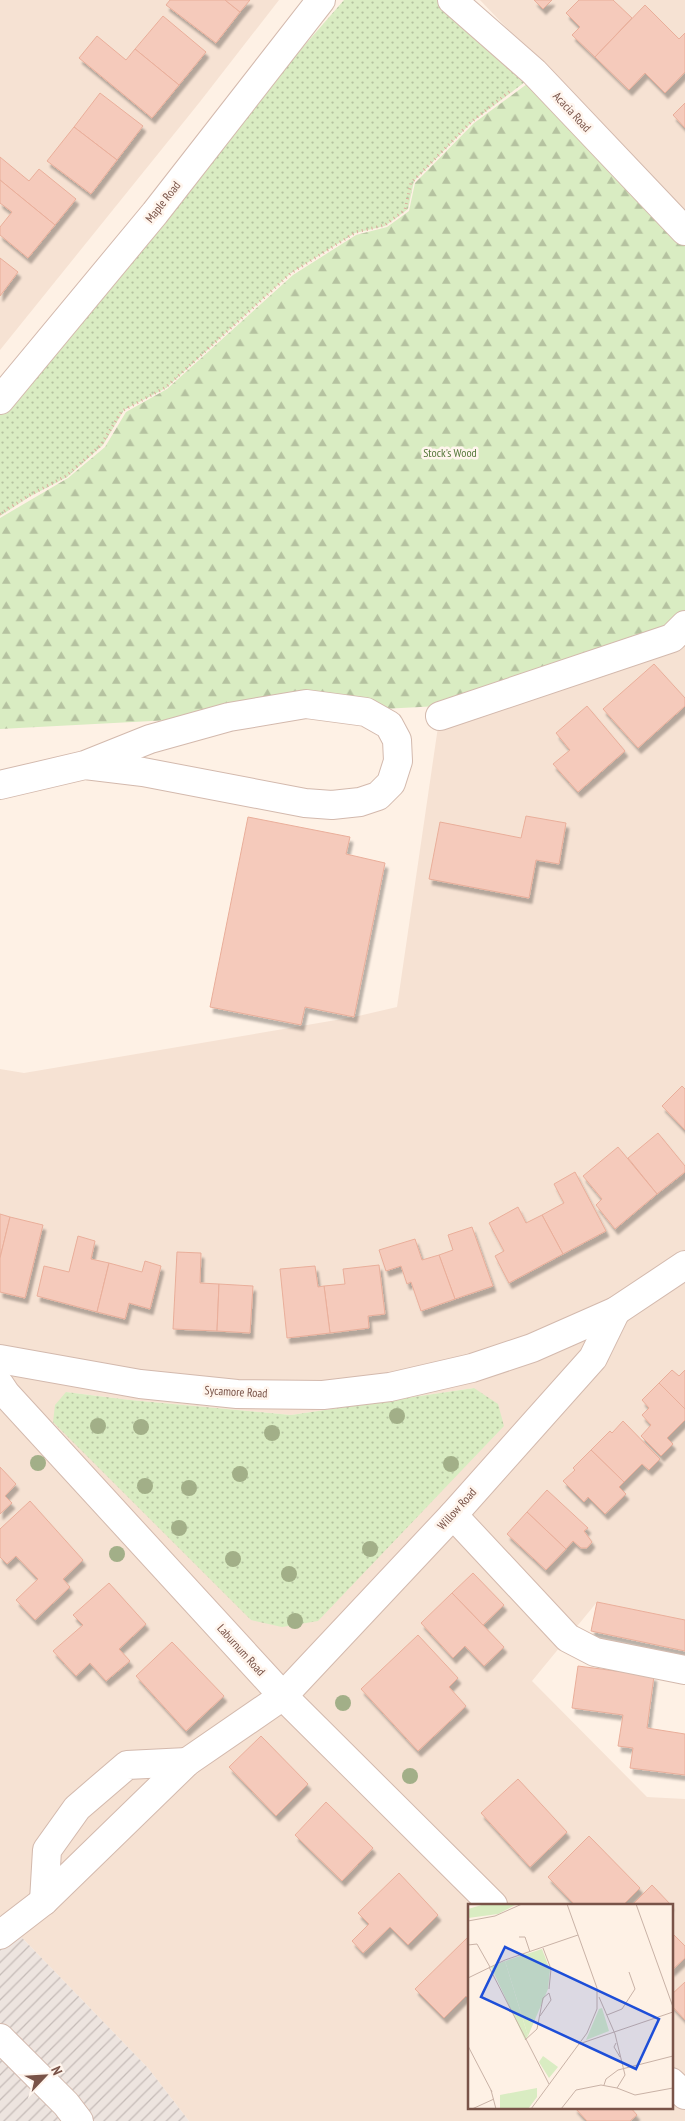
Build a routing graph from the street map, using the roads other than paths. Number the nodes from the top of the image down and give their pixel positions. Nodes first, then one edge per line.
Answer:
1 (321, 0) edge
2 (452, 0) edge
3 (685, 230) edge
4 (0, 400) edge
5 (685, 625) edge
6 (440, 716) dead end
7 (85, 765) junction
8 (0, 786) edge
9 (685, 1265) edge
10 (616, 1311) junction
11 (0, 1359) edge
12 (0, 1384) edge
13 (453, 1514) junction
14 (685, 1670) edge
15 (283, 1696) junction
16 (187, 1762) junction
17 (44, 1901) junction
18 (492, 1904) edge
19 (7, 1930) edge
20 (0, 2038) edge
21 (672, 2083) edge
22 (685, 2095) edge
23 (80, 2121) edge

1 - 4 street, Maple Road
2 - 3 street, Acacia Road
5 - 6 street
7 - 7 street
7 - 8 street
9 - 10 street
10 - 11 street, Sycamore Road
10 - 13 street, Willow Road
12 - 15 street, Laburnum Road
13 - 14 street
13 - 15 street, Willow Road
15 - 16 street, Willow Road
15 - 18 street, Laburnum Road
16 - 17 street, Willow Road
16 - 17 street
17 - 19 street, Willow Road
20 - 23 street
21 - 22 street

